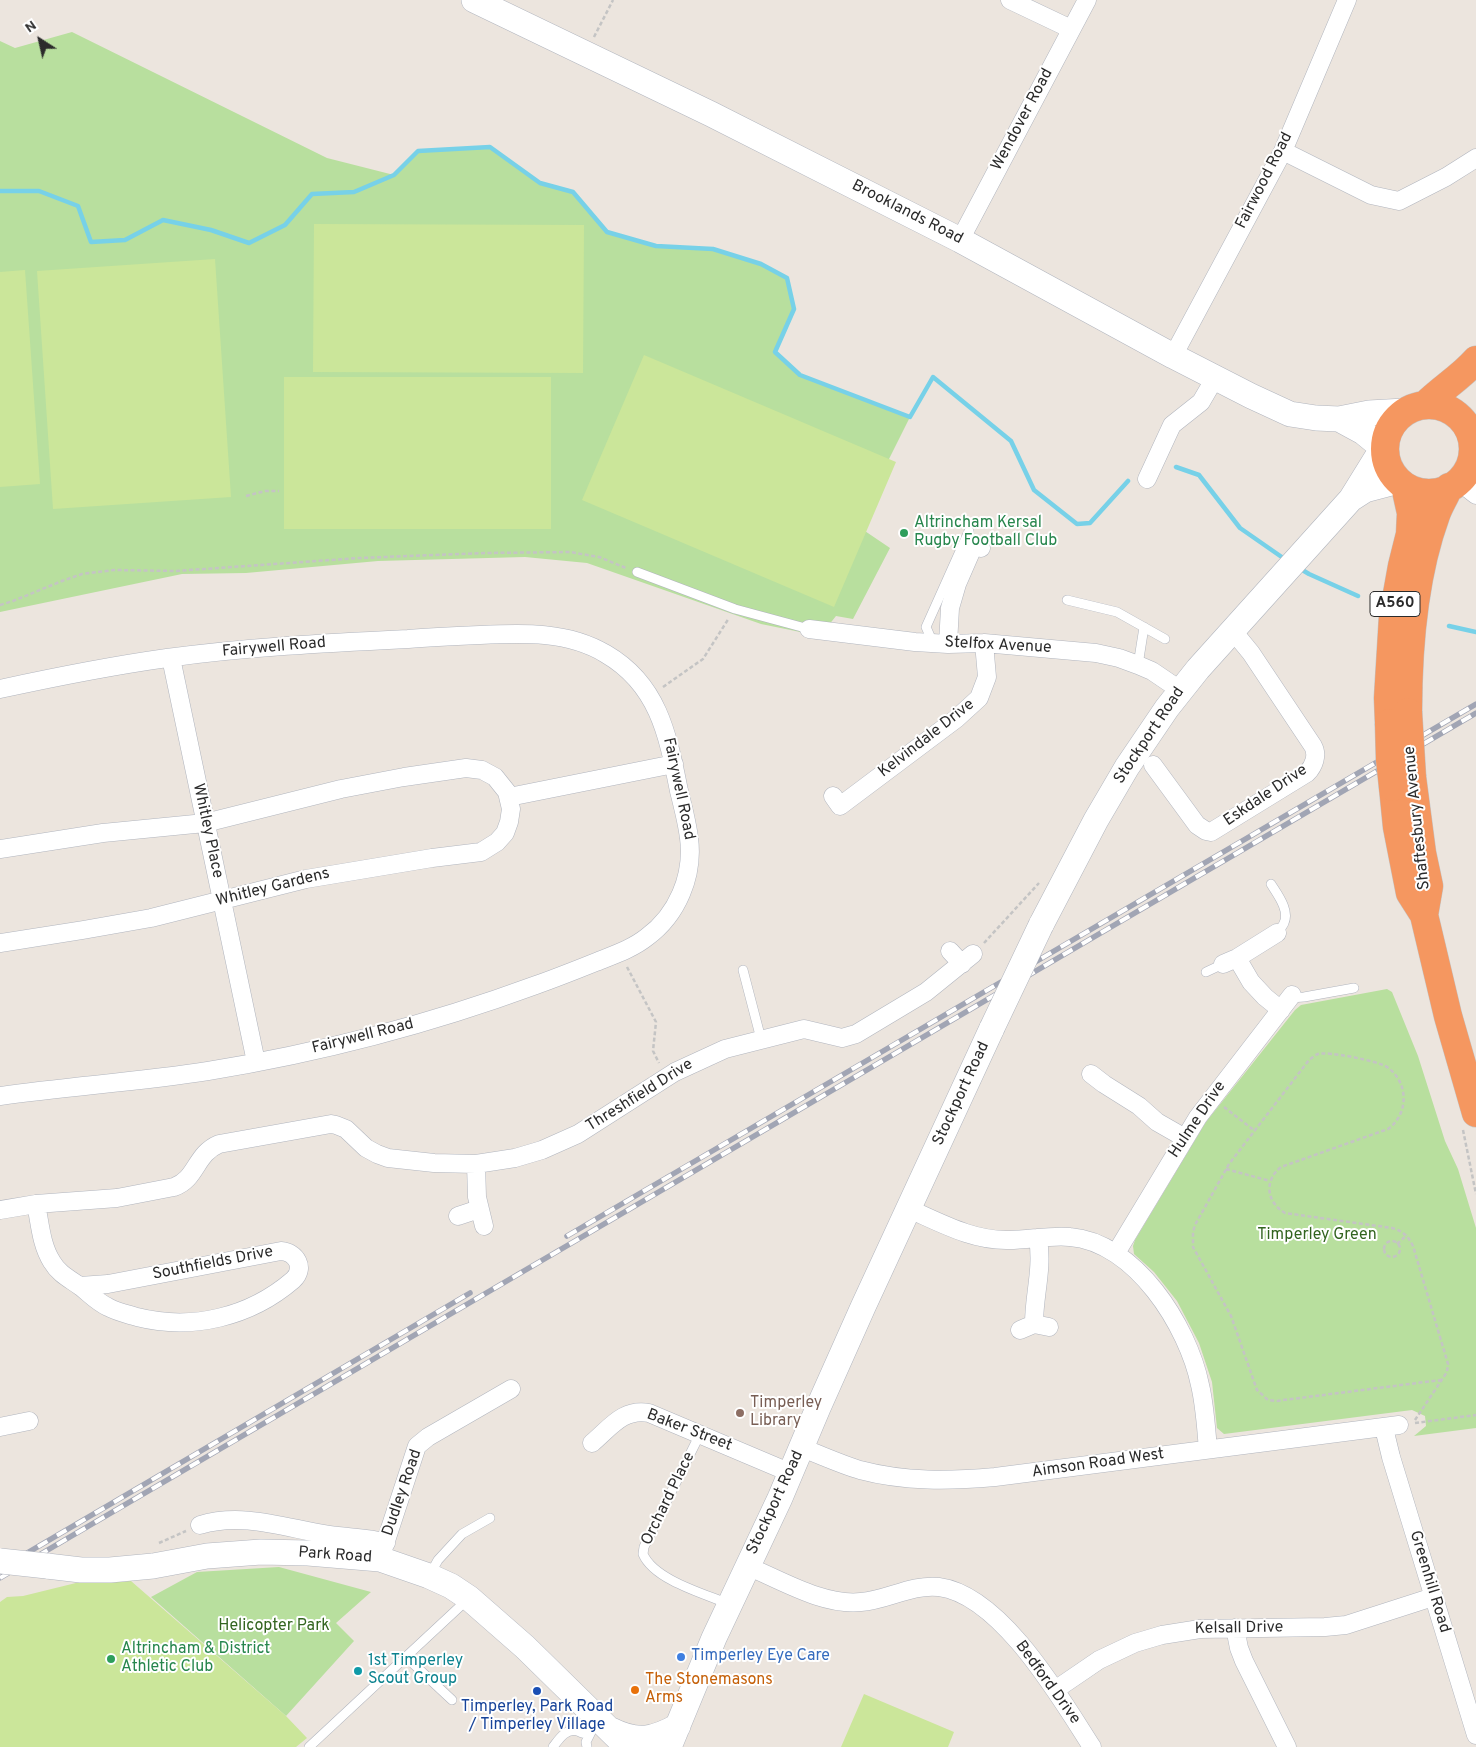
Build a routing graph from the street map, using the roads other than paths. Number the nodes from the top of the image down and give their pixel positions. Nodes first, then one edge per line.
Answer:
1 (474, 0) edge
2 (1010, 0) edge
3 (1087, 0) edge
4 (1347, 0) edge
5 (1071, 28) junction
6 (1283, 151) junction
7 (1476, 158) edge
8 (960, 240) junction
9 (1173, 356) junction
10 (1476, 360) edge
11 (1215, 378) junction
12 (1415, 408) junction
13 (1339, 419) junction
14 (1474, 435) edge
15 (1385, 450) junction
16 (1147, 479) dead end
17 (1402, 483) junction
18 (1461, 488) edge
19 (1351, 499) junction
20 (969, 531) dead end
21 (982, 548) dead end
22 (637, 572) road end
23 (1067, 600) dead end
24 (1144, 627) junction
25 (809, 629) joint
26 (1232, 631) junction
27 (1166, 639) dead end
28 (984, 643) junction
29 (941, 644) junction
30 (171, 658) junction
31 (1138, 665) junction
32 (0, 689) edge
33 (1180, 690) junction
34 (1398, 718) junction
35 (674, 764) junction
36 (1153, 765) dead end
37 (833, 796) dead end
38 (509, 798) junction
39 (205, 823) junction
40 (0, 849) edge
41 (1271, 884) dead end
42 (221, 901) junction
43 (1277, 933) joint
44 (0, 942) edge
45 (962, 956) road end
46 (1230, 961) junction
47 (743, 970) dead end
48 (1206, 972) dead end
49 (1354, 988) dead end
50 (1287, 1001) junction
51 (762, 1039) junction
52 (256, 1062) junction
53 (1090, 1073) dead end
54 (0, 1096) edge
55 (1476, 1113) edge
56 (1185, 1138) junction
57 (476, 1164) junction
58 (36, 1204) junction
59 (909, 1209) junction
60 (0, 1210) edge
61 (458, 1216) dead end
62 (1038, 1238) junction
63 (1116, 1253) junction
64 (80, 1286) junction
65 (1034, 1327) dead end
66 (511, 1389) dead end
67 (29, 1421) dead end
68 (1391, 1426) joint
69 (0, 1427) edge
70 (700, 1434) junction
71 (592, 1443) dead end
72 (802, 1448) junction
73 (1208, 1449) junction
74 (791, 1473) junction
75 (490, 1518) dead end
76 (200, 1525) dead end
77 (383, 1551) junction
78 (0, 1561) edge
79 (748, 1566) junction
80 (429, 1576) junction
81 (1433, 1597) junction
82 (470, 1598) junction
83 (730, 1604) junction
84 (1235, 1628) junction
85 (406, 1657) junction
86 (1054, 1690) junction
87 (452, 1700) dead end
88 (607, 1733) edge
89 (1476, 1735) edge
90 (674, 1737) edge
91 (309, 1747) edge
92 (553, 1747) edge
93 (587, 1747) edge
94 (1092, 1747) edge
95 (1287, 1747) edge

1 - 8 main road, Brooklands Road
2 - 5 street
3 - 5 street, Wendover Road
4 - 6 street, Fairwood Road
5 - 8 street, Wendover Road
6 - 7 street
6 - 9 street, Fairwood Road
8 - 9 main road, Brooklands Road
9 - 11 main road, Brooklands Road
10 - 12 highway
11 - 13 main road, Brooklands Road
11 - 16 street
12 - 13 main road, Brooklands Road
12 - 14 highway, A560
12 - 15 highway
13 - 15 main road, Brooklands Road
14 - 18 highway, A560
15 - 17 highway, A560
15 - 19 main road, Stockport Road
17 - 18 highway
17 - 19 main road, Stockport Road
17 - 34 highway, Shaftesbury Avenue / A560
18 - 34 highway, Shaftesbury Avenue / A560
19 - 26 main road, Stockport Road
20 - 29 lane
21 - 29 street
22 - 25 lane
23 - 24 lane
24 - 27 lane
24 - 31 lane
25 - 29 street, Stelfox Avenue
26 - 33 main road, Stockport Road
26 - 36 street, Eskdale Drive
28 - 29 street, Stelfox Avenue
28 - 31 street, Stelfox Avenue
28 - 37 street, Kelvindale Drive
30 - 32 street, Fairywell Road
30 - 35 street, Fairywell Road
30 - 39 street, Whitley Place
31 - 33 street, Stelfox Avenue
33 - 59 main road, Stockport Road, bridge
34 - 55 highway, Shaftesbury Avenue / A560, bridge
35 - 38 street
35 - 52 street, Fairywell Road
38 - 39 street
38 - 42 street, Whitley Gardens
39 - 40 street
39 - 42 street, Whitley Place
41 - 43 lane
42 - 44 street, Whitley Gardens
42 - 52 street, Whitley Place
43 - 46 street
45 - 51 street, Threshfield Drive
46 - 48 lane
46 - 50 street
47 - 51 lane
49 - 50 lane
50 - 56 street, Hulme Drive
51 - 57 street, Threshfield Drive
52 - 54 street, Fairywell Road
53 - 56 street
56 - 63 street, Hulme Drive
57 - 58 street, Threshfield Drive
57 - 61 street
58 - 60 street
58 - 64 street, Southfields Drive
59 - 62 street
59 - 72 main road, Stockport Road
62 - 63 street
62 - 65 street
63 - 73 street
64 - 64 street, Southfields Drive
66 - 77 street, Dudley Road
67 - 69 street
68 - 73 street, Aimson Road West
68 - 81 street, Greenhill Road
70 - 71 street, Baker Street
70 - 74 street, Baker Street
70 - 83 lane, Orchard Place
72 - 73 street, Aimson Road West
72 - 74 main road, Stockport Road
74 - 79 main road, Stockport Road
75 - 80 lane
76 - 77 street, Park Road
77 - 78 main road, Park Road, bridge
77 - 80 main road, Park Road
79 - 83 main road, Stockport Road
79 - 86 street, Bedford Drive
80 - 82 main road, Park Road
81 - 84 street, Kelsall Drive
81 - 89 street, Greenhill Road
82 - 85 lane
82 - 88 main road, Park Road
83 - 90 main road, Stockport Road
84 - 86 street, Kelsall Drive
84 - 95 street
85 - 87 lane
85 - 91 lane
86 - 94 street, Bedford Drive
88 - 90 main road, Park Road
88 - 92 lane
88 - 93 lane

